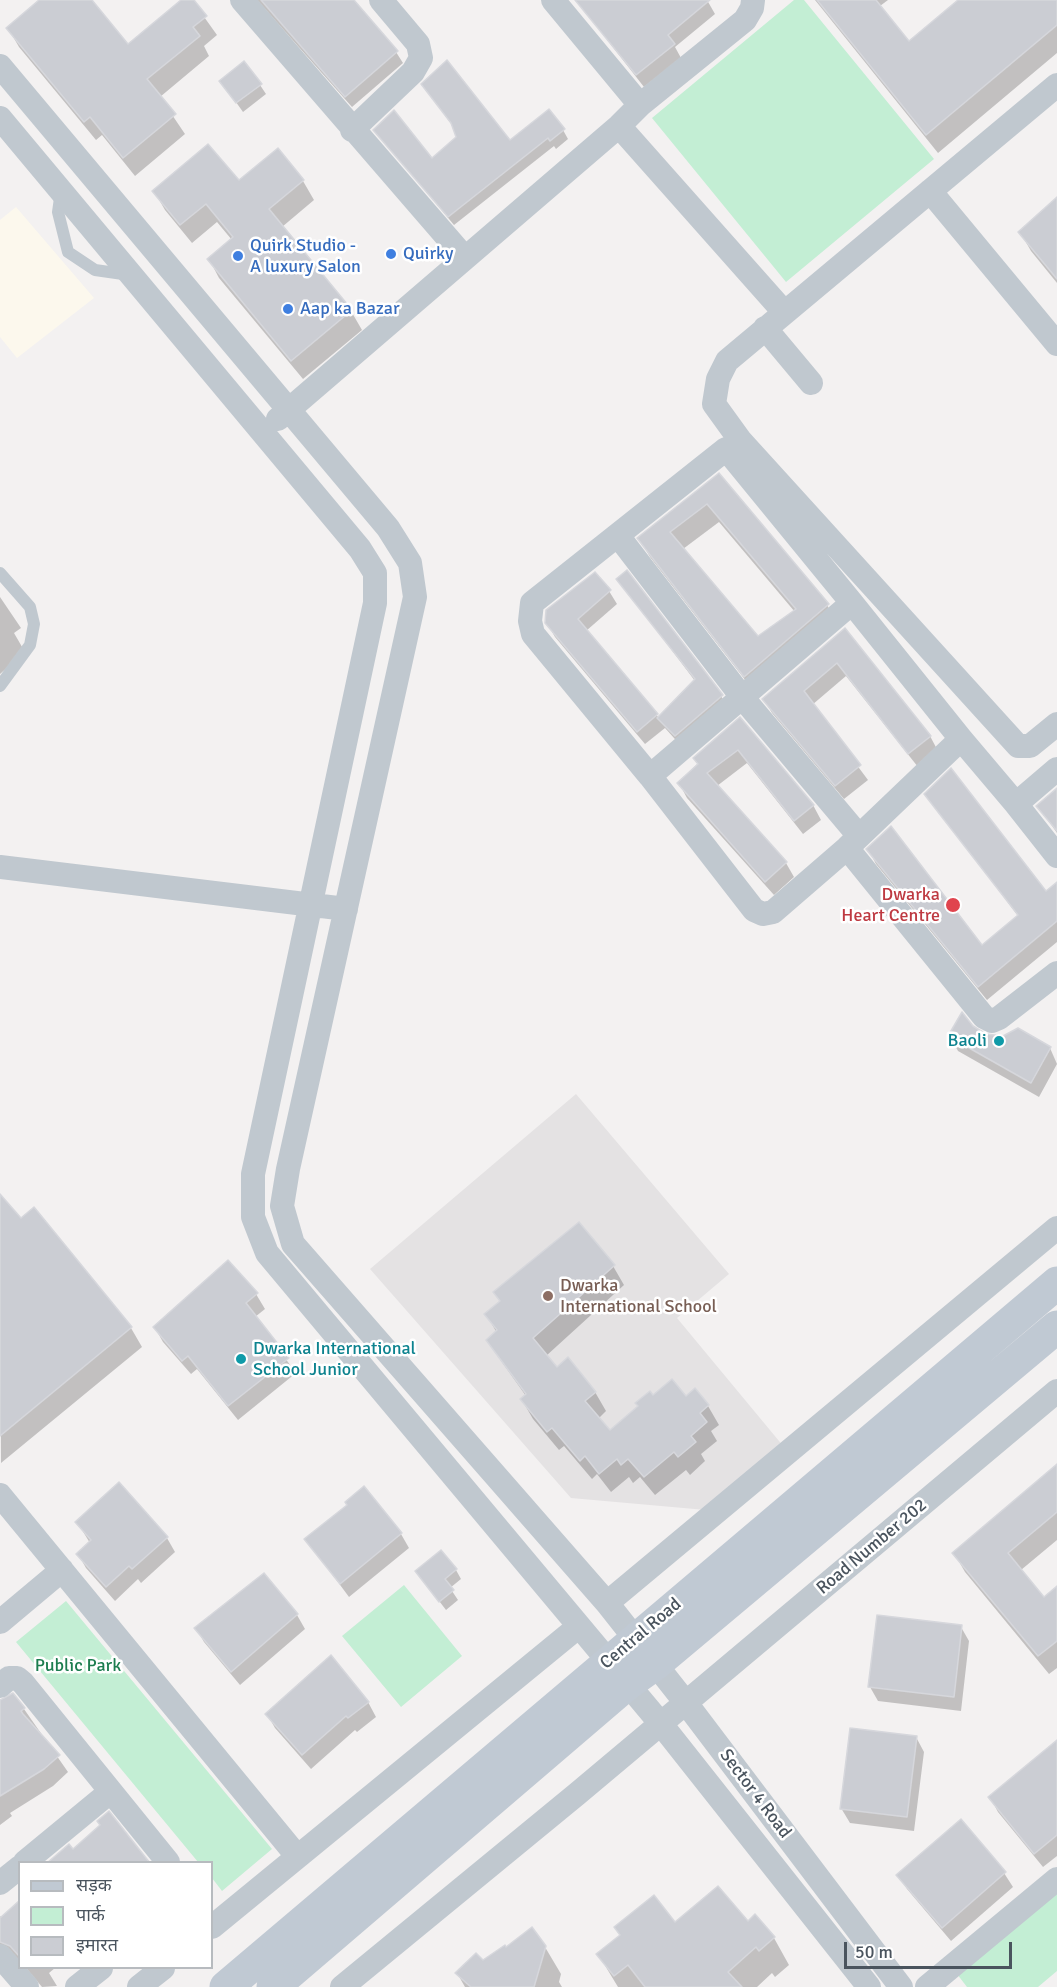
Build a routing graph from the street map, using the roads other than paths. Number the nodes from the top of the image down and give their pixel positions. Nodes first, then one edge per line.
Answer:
1 (242, 0) edge
2 (381, 0) edge
3 (553, 0) edge
4 (753, 0) edge
5 (0, 66) edge
6 (1057, 86) edge
7 (640, 105) junction
8 (0, 118) edge
9 (620, 126) junction
10 (352, 130) junction
11 (61, 191) junction
12 (930, 191) junction
13 (465, 258) junction
14 (131, 275) junction
15 (784, 312) junction
16 (765, 328) junction
17 (1057, 344) edge
18 (811, 383) dead end
19 (289, 410) junction
20 (263, 433) junction
21 (733, 444) junction
22 (619, 537) junction
23 (0, 573) edge
24 (852, 603) junction
25 (0, 686) edge
26 (742, 697) junction
27 (1057, 723) edge
28 (962, 739) junction
29 (1057, 769) edge
30 (650, 776) junction
31 (1016, 804) junction
32 (853, 842) junction
33 (1057, 856) edge
34 (0, 867) edge
35 (311, 904) junction
36 (346, 909) junction
37 (1057, 973) edge
38 (1057, 1228) edge
39 (1057, 1283) edge
40 (1057, 1327) edge
41 (1057, 1391) edge
42 (0, 1495) edge
43 (62, 1570) junction
44 (607, 1604) junction
45 (0, 1622) edge
46 (578, 1627) junction
47 (635, 1639) junction
48 (655, 1664) junction
49 (617, 1673) junction
50 (0, 1686) edge
51 (686, 1703) junction
52 (661, 1724) junction
53 (110, 1792) junction
54 (297, 1856) junction
55 (27, 1861) edge
56 (166, 1861) edge
57 (18, 1869) edge
58 (1057, 1879) edge
59 (0, 1883) edge
60 (213, 1926) edge
61 (0, 1956) edge
62 (100, 1969) edge
63 (161, 1969) edge
64 (27, 1987) edge
65 (77, 1987) edge
66 (139, 1987) edge
67 (226, 1987) edge
68 (273, 1987) edge
69 (342, 1987) edge
70 (869, 1987) edge
71 (901, 1987) edge
72 (927, 1987) edge

1 - 10 street
2 - 10 street
3 - 7 street
4 - 7 street
5 - 19 street, Sector 4 Road
6 - 12 street
7 - 9 street
8 - 11 street, Sector 4 Road
9 - 13 street
9 - 15 street
10 - 13 street
11 - 14 street, Sector 4 Road
11 - 14 lane
12 - 15 street
12 - 17 street
13 - 19 street
14 - 20 street, Sector 4 Road
15 - 16 street
16 - 18 street
16 - 21 street
19 - 20 street
19 - 36 street, Sector 4 Road
20 - 35 street, Sector 4 Road
21 - 22 street
21 - 24 street
21 - 27 street
22 - 26 street
22 - 30 street
23 - 25 lane
24 - 26 street
24 - 28 street
26 - 30 street
26 - 32 street
28 - 31 street
28 - 32 street
29 - 31 street
30 - 32 street
31 - 33 street
32 - 37 street
34 - 35 street
35 - 36 street
35 - 46 street, Sector 4 Road
36 - 44 street, Sector 4 Road
38 - 44 street
39 - 47 main road, Central Road
40 - 48 main road, Central Road
41 - 51 street, Road Number 202
42 - 43 street
43 - 45 street
43 - 54 street
44 - 47 street, Sector 4 Road
46 - 49 street, Sector 4 Road
46 - 54 street
47 - 48 street, Sector 4 Road
47 - 49 main road, Central Road
48 - 49 main road, Central Road
48 - 51 street, Sector 4 Road
49 - 52 street, Sector 4 Road
49 - 67 main road, Central Road
49 - 68 main road, Central Road
50 - 53 street
51 - 52 street, Road Number 202
51 - 71 street, Sector 4 Road
52 - 69 street, Road Number 202
52 - 70 street, Sector 4 Road
53 - 55 street
53 - 56 street
54 - 60 street
57 - 59 street
58 - 72 street
61 - 64 street
62 - 65 street
63 - 66 street

